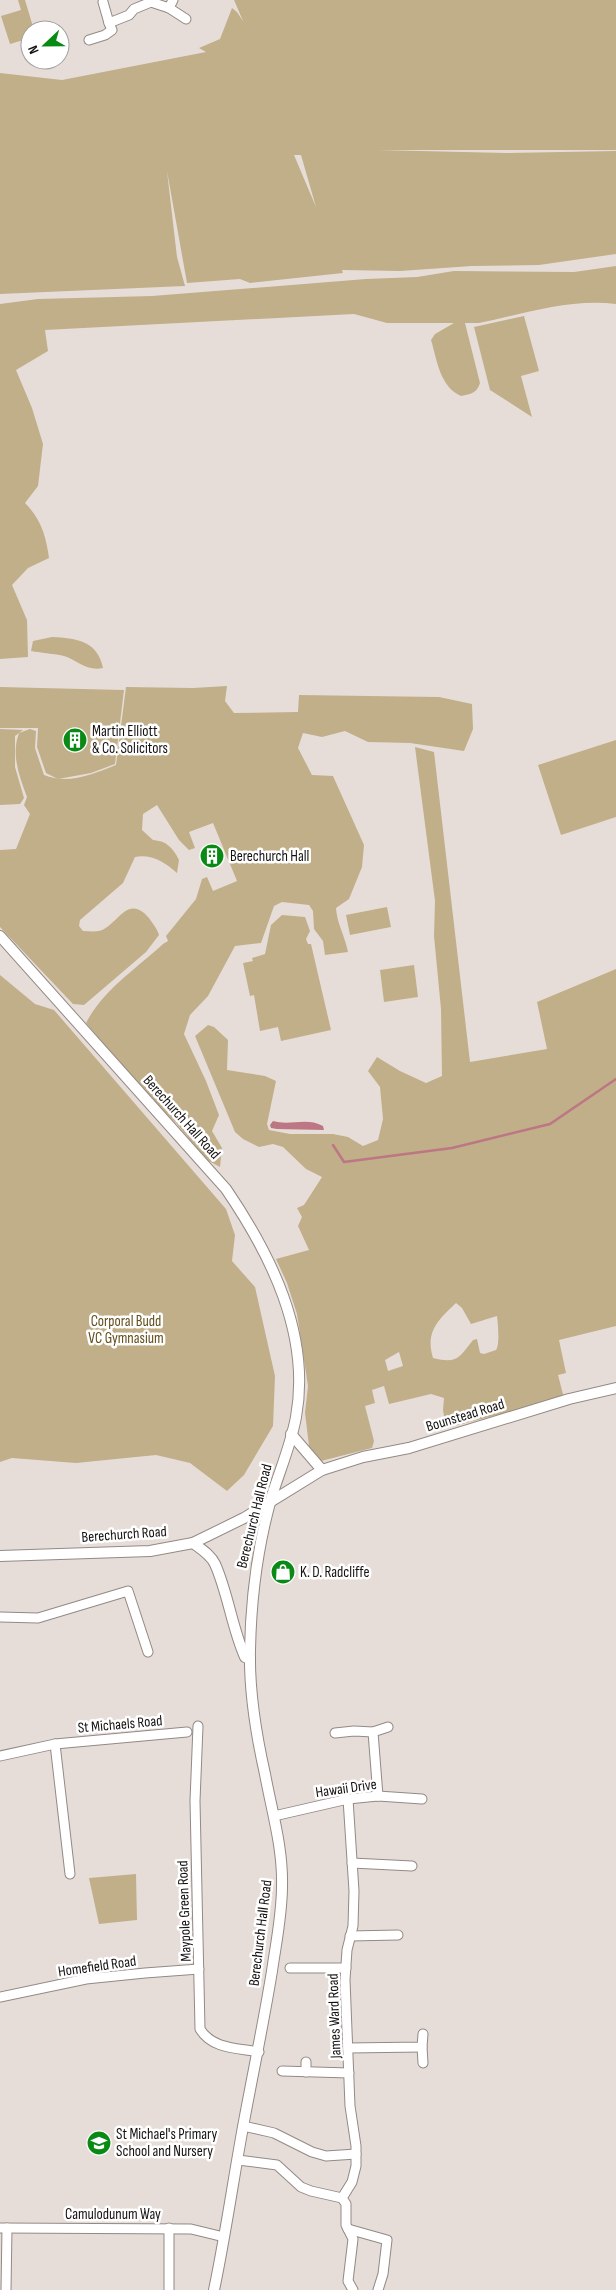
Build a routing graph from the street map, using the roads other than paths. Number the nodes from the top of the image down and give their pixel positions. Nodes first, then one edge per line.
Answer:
1 (103, 2) dead end
2 (171, 4) edge
3 (186, 19) dead end
4 (109, 23) junction
5 (89, 40) dead end
6 (0, 936) edge
7 (616, 1388) edge
8 (291, 1434) junction
9 (322, 1470) junction
10 (270, 1501) junction
11 (244, 1518) junction
12 (264, 1527) junction
13 (193, 1542) junction
14 (0, 1556) edge
15 (0, 1617) edge
16 (148, 1652) dead end
17 (250, 1659) junction
18 (198, 1726) dead end
19 (388, 1727) dead end
20 (186, 1732) dead end
21 (373, 1732) junction
22 (335, 1733) dead end
23 (55, 1744) junction
24 (0, 1756) edge
25 (378, 1796) junction
26 (422, 1799) dead end
27 (348, 1800) junction
28 (274, 1816) junction
29 (352, 1863) junction
30 (412, 1866) dead end
31 (70, 1874) dead end
32 (398, 1935) dead end
33 (350, 1936) junction
34 (379, 1936) junction
35 (379, 1946) dead end
36 (290, 1968) dead end
37 (346, 1968) junction
38 (200, 1970) junction
39 (0, 1997) edge
40 (423, 2034) dead end
41 (422, 2047) junction
42 (348, 2048) junction
43 (258, 2052) junction
44 (306, 2062) dead end
45 (423, 2063) dead end
46 (282, 2071) dead end
47 (306, 2072) junction
48 (349, 2073) junction
49 (243, 2126) junction
50 (356, 2154) junction
51 (238, 2160) junction
52 (342, 2198) junction
53 (4, 2228) edge
54 (169, 2228) junction
55 (348, 2228) junction
56 (224, 2238) junction
57 (6, 2290) edge
58 (169, 2290) edge
59 (214, 2290) edge
60 (353, 2290) edge
61 (378, 2290) edge

1 - 4 street
2 - 3 street
2 - 4 street
4 - 5 street
6 - 8 street, Berechurch Hall Road
7 - 9 street, Bounstead Road
8 - 9 street
8 - 10 street, Berechurch Hall Road
9 - 10 street, Bounstead Road
10 - 11 street, Berechurch Road
10 - 12 street, Berechurch Hall Road
11 - 12 street
11 - 13 street, Berechurch Road
12 - 17 street, Berechurch Hall Road
13 - 14 street, Berechurch Road
13 - 17 street
15 - 16 street
17 - 28 street, Berechurch Hall Road
18 - 38 street, Maypole Green Road
19 - 21 street
20 - 23 street, St Michaels Road
21 - 22 street
21 - 25 street
23 - 24 street, St Michaels Road
23 - 31 street
25 - 26 street, Hawaii Drive
25 - 27 street, Hawaii Drive
27 - 28 street, Hawaii Drive
27 - 29 street, James Ward Road
28 - 43 street, Berechurch Hall Road
29 - 30 street
29 - 33 street, James Ward Road
32 - 34 street
33 - 34 street
33 - 37 street, James Ward Road
34 - 35 street
36 - 37 street
37 - 42 street, James Ward Road
38 - 39 street, Homefield Road
38 - 43 street, Maypole Green Road
40 - 41 street
41 - 42 street
41 - 45 street
42 - 48 street, James Ward Road
43 - 49 street, Berechurch Hall Road
44 - 47 street
46 - 47 street
47 - 48 street
48 - 50 street, James Ward Road
49 - 50 street
49 - 51 street, Berechurch Hall Road
50 - 52 street, James Ward Road
51 - 52 street
51 - 56 street, Berechurch Hall Road
52 - 55 street
53 - 54 street, Camulodunum Way
53 - 57 street
54 - 56 street, Camulodunum Way
54 - 58 street
55 - 60 street
55 - 61 street
56 - 59 street, Berechurch Hall Road

